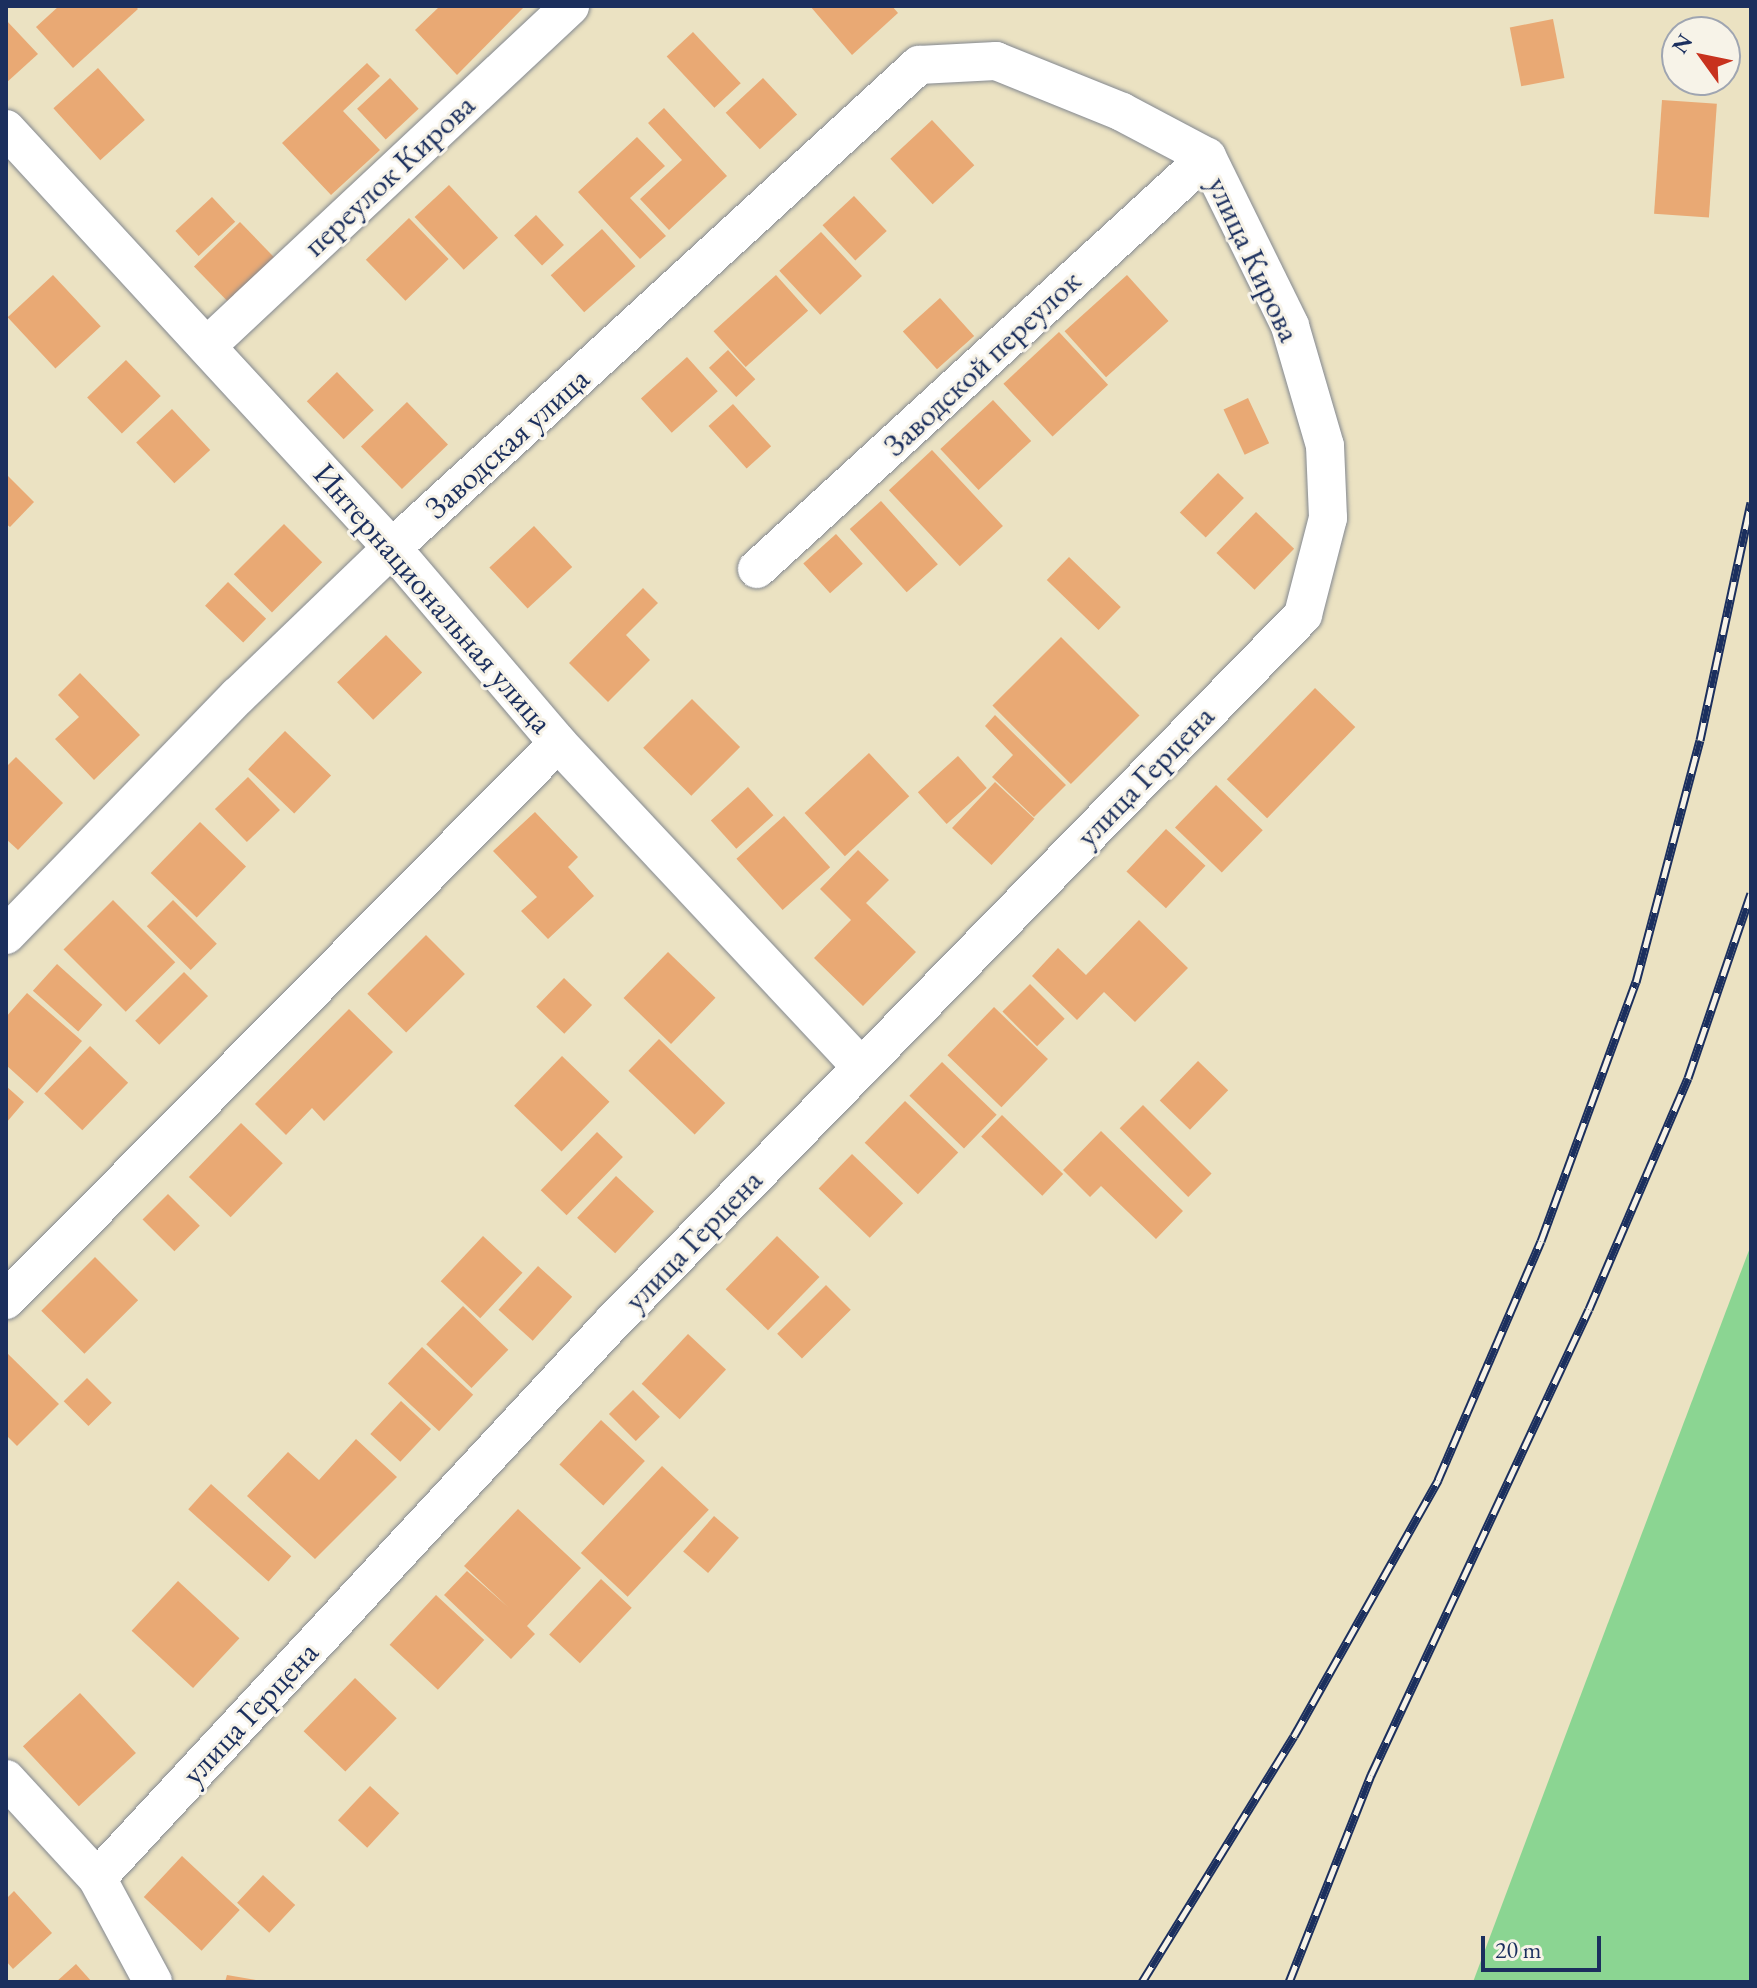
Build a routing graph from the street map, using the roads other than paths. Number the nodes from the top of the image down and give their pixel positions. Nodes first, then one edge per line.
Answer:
1 (570, 6) edge
2 (919, 65) joint
3 (6, 129) edge
4 (1207, 157) junction
5 (208, 345) junction
6 (392, 548) junction
7 (757, 569) dead end
8 (1303, 615) joint
9 (558, 743) junction
10 (6, 935) edge
11 (861, 1067) junction
12 (6, 1300) edge
13 (6, 1779) edge
14 (97, 1878) junction
15 (153, 1982) edge

1 - 5 street, переулок Кирова
2 - 4 street, улица Кирова
2 - 6 street, Заводская улица
3 - 5 street, Интернациональная улица
4 - 7 street, Заводской переулок
4 - 8 street, улица Кирова
5 - 6 street, Интернациональная улица
6 - 9 street, Интернациональная улица
6 - 10 street, Заводская улица
8 - 11 street, улица Герцена
9 - 11 street, Интернациональная улица
9 - 12 street
11 - 14 street, улица Герцена
13 - 14 street
14 - 15 street

